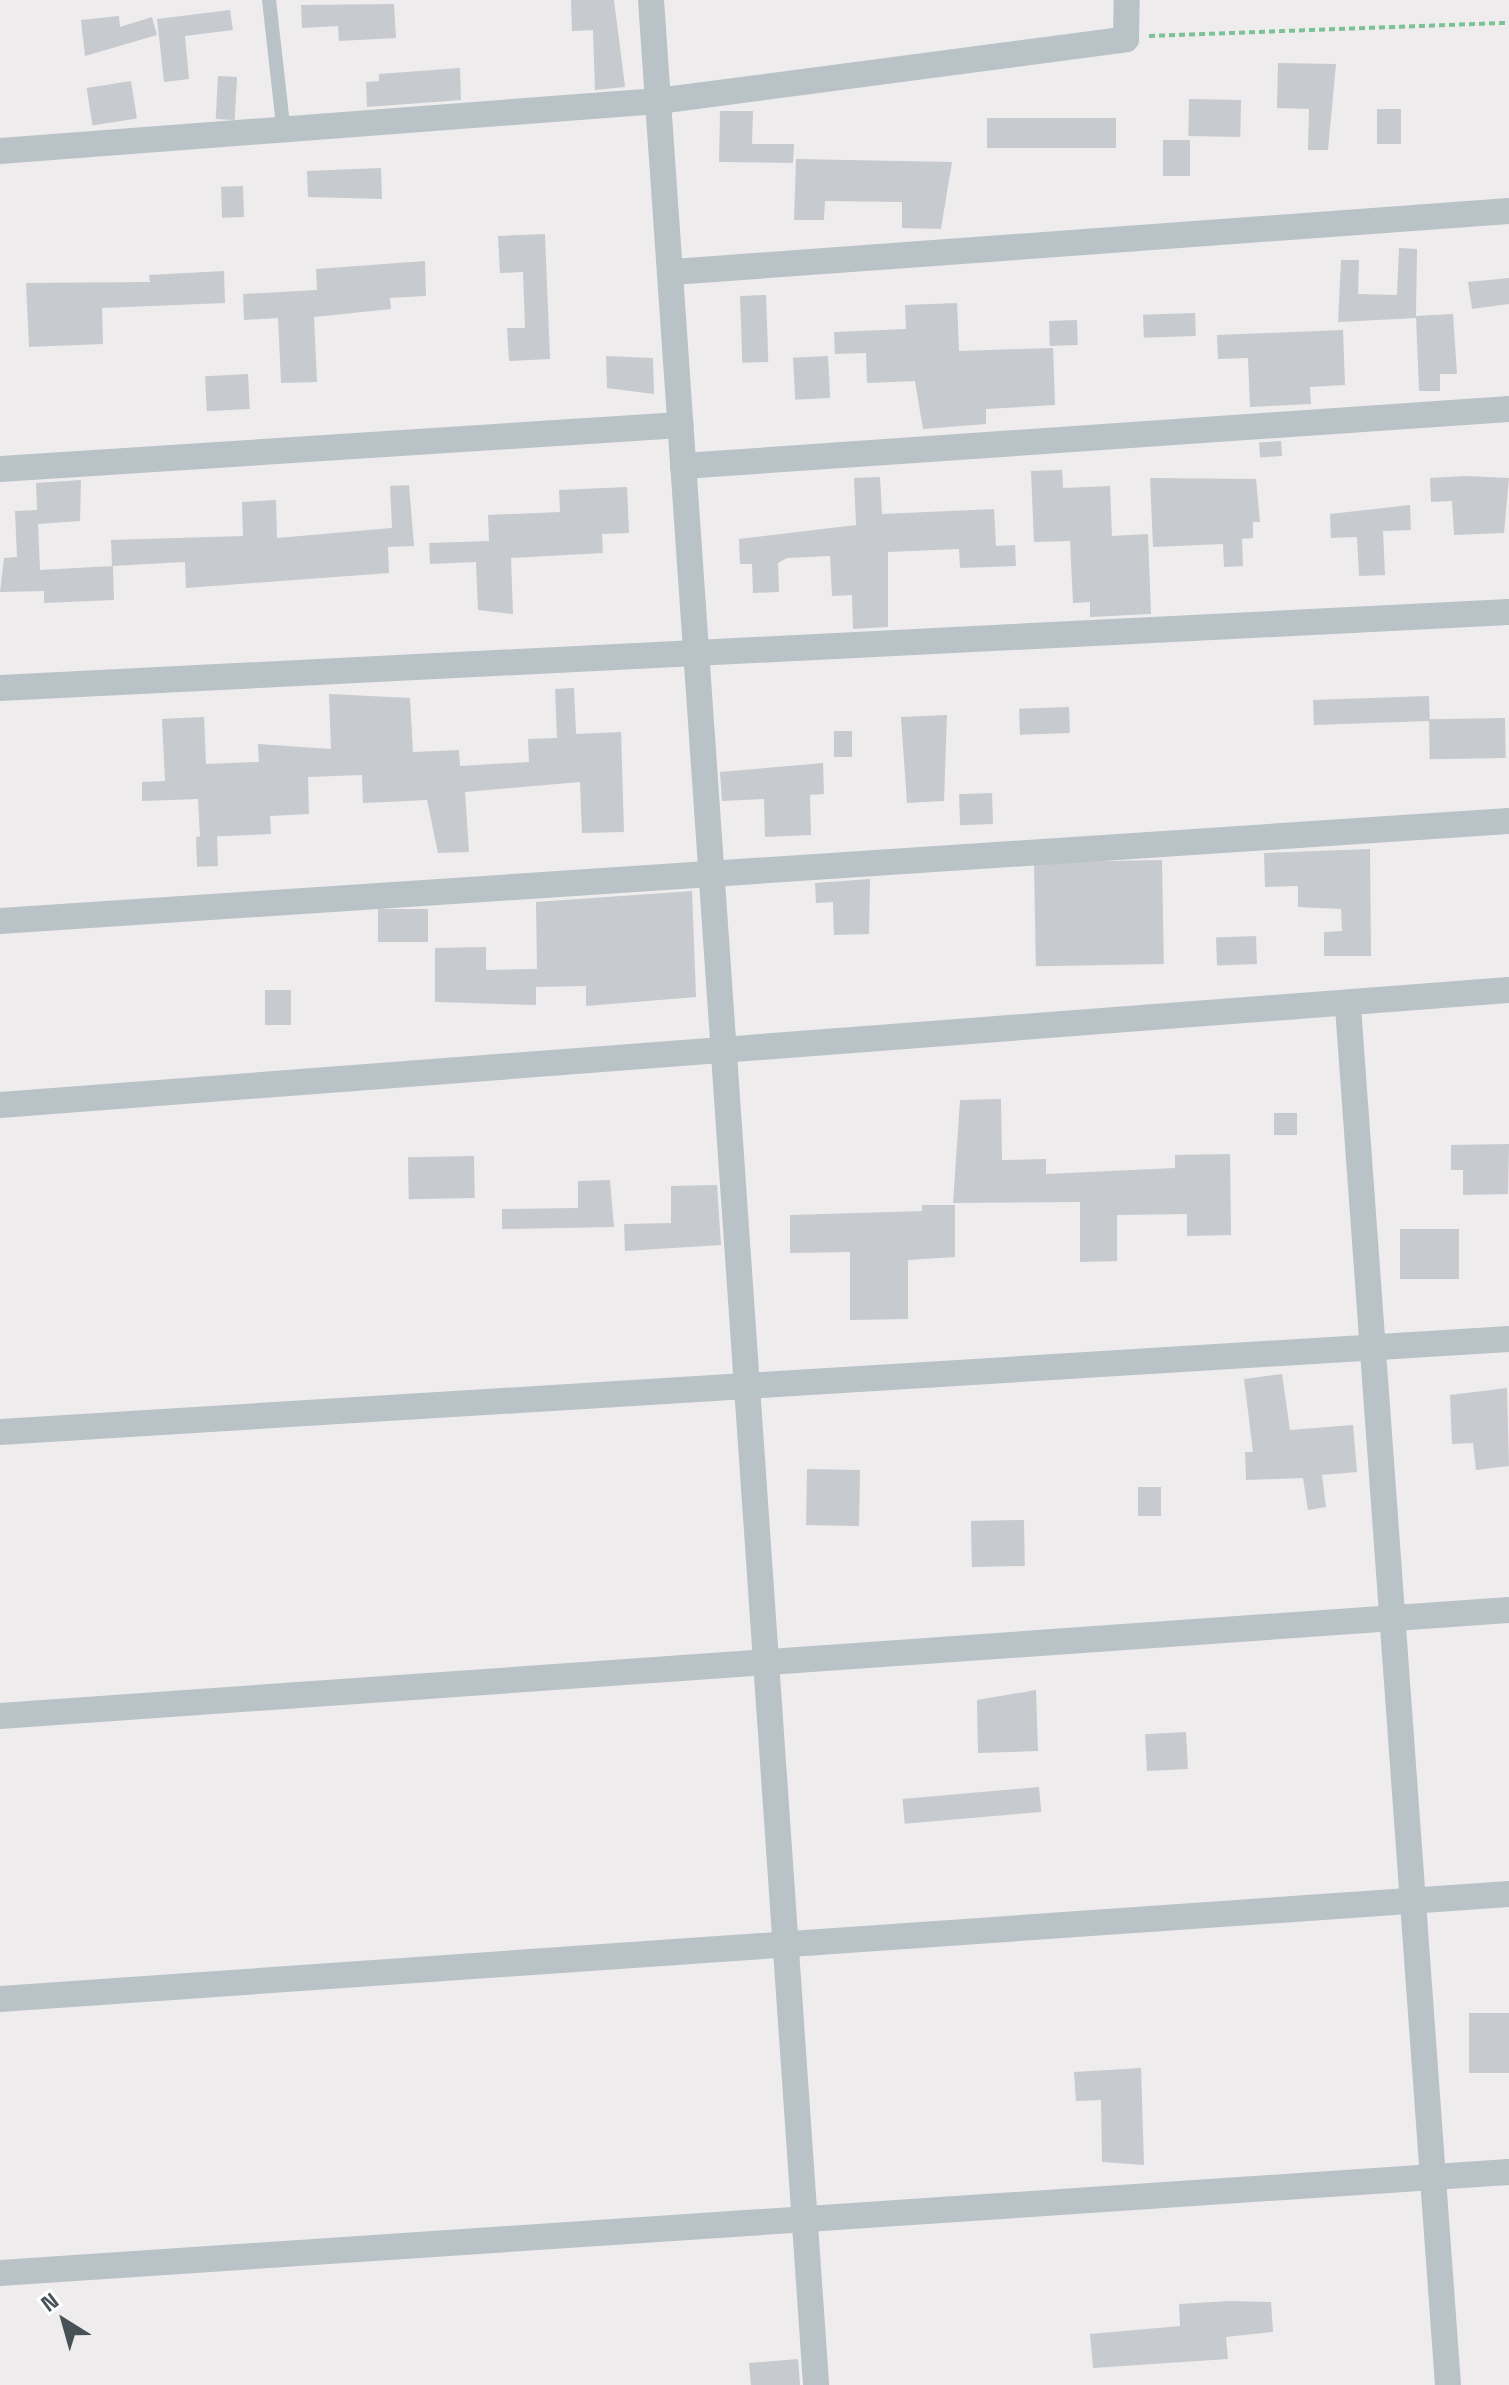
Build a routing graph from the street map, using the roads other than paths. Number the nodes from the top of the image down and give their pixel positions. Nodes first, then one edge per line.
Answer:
1 (269, 0) edge
2 (651, 0) edge
3 (1127, 0) edge
4 (658, 101) junction
5 (283, 125) junction
6 (0, 151) edge
7 (1509, 211) edge
8 (673, 272) junction
9 (1509, 409) edge
10 (681, 425) junction
11 (683, 466) junction
12 (0, 469) edge
13 (1509, 612) edge
14 (696, 649) junction
15 (0, 688) edge
16 (1509, 821) edge
17 (711, 873) junction
18 (0, 921) edge
19 (1509, 990) edge
20 (1348, 1007) junction
21 (724, 1055) junction
22 (0, 1105) edge
23 (1509, 1339) edge
24 (1372, 1348) junction
25 (747, 1386) junction
26 (0, 1432) edge
27 (1509, 1610) edge
28 (1392, 1618) junction
29 (766, 1662) junction
30 (0, 1716) edge
31 (1509, 1894) edge
32 (1413, 1901) junction
33 (786, 1944) junction
34 (0, 1999) edge
35 (1509, 2172) edge
36 (1433, 2177) junction
37 (805, 2219) junction
38 (0, 2273) edge
39 (816, 2385) edge
40 (1448, 2385) edge

1 - 5 lane
2 - 4 street
3 - 4 street
4 - 5 street
4 - 8 street
5 - 6 street
7 - 8 street
8 - 10 street
9 - 11 street
10 - 11 street
10 - 12 street
11 - 14 street
13 - 14 street
14 - 15 street
14 - 17 street
16 - 17 street
17 - 18 street
17 - 21 street
19 - 20 street
20 - 21 street
20 - 24 street
21 - 22 street
21 - 25 street
23 - 24 street
24 - 25 street
24 - 28 street
25 - 26 street
25 - 29 street
27 - 28 street
28 - 29 street
28 - 32 street
29 - 30 street
29 - 33 street
31 - 32 street
32 - 33 street
32 - 36 street
33 - 34 street
33 - 37 street
35 - 36 street
36 - 37 street
36 - 40 street
37 - 38 street
37 - 39 street

